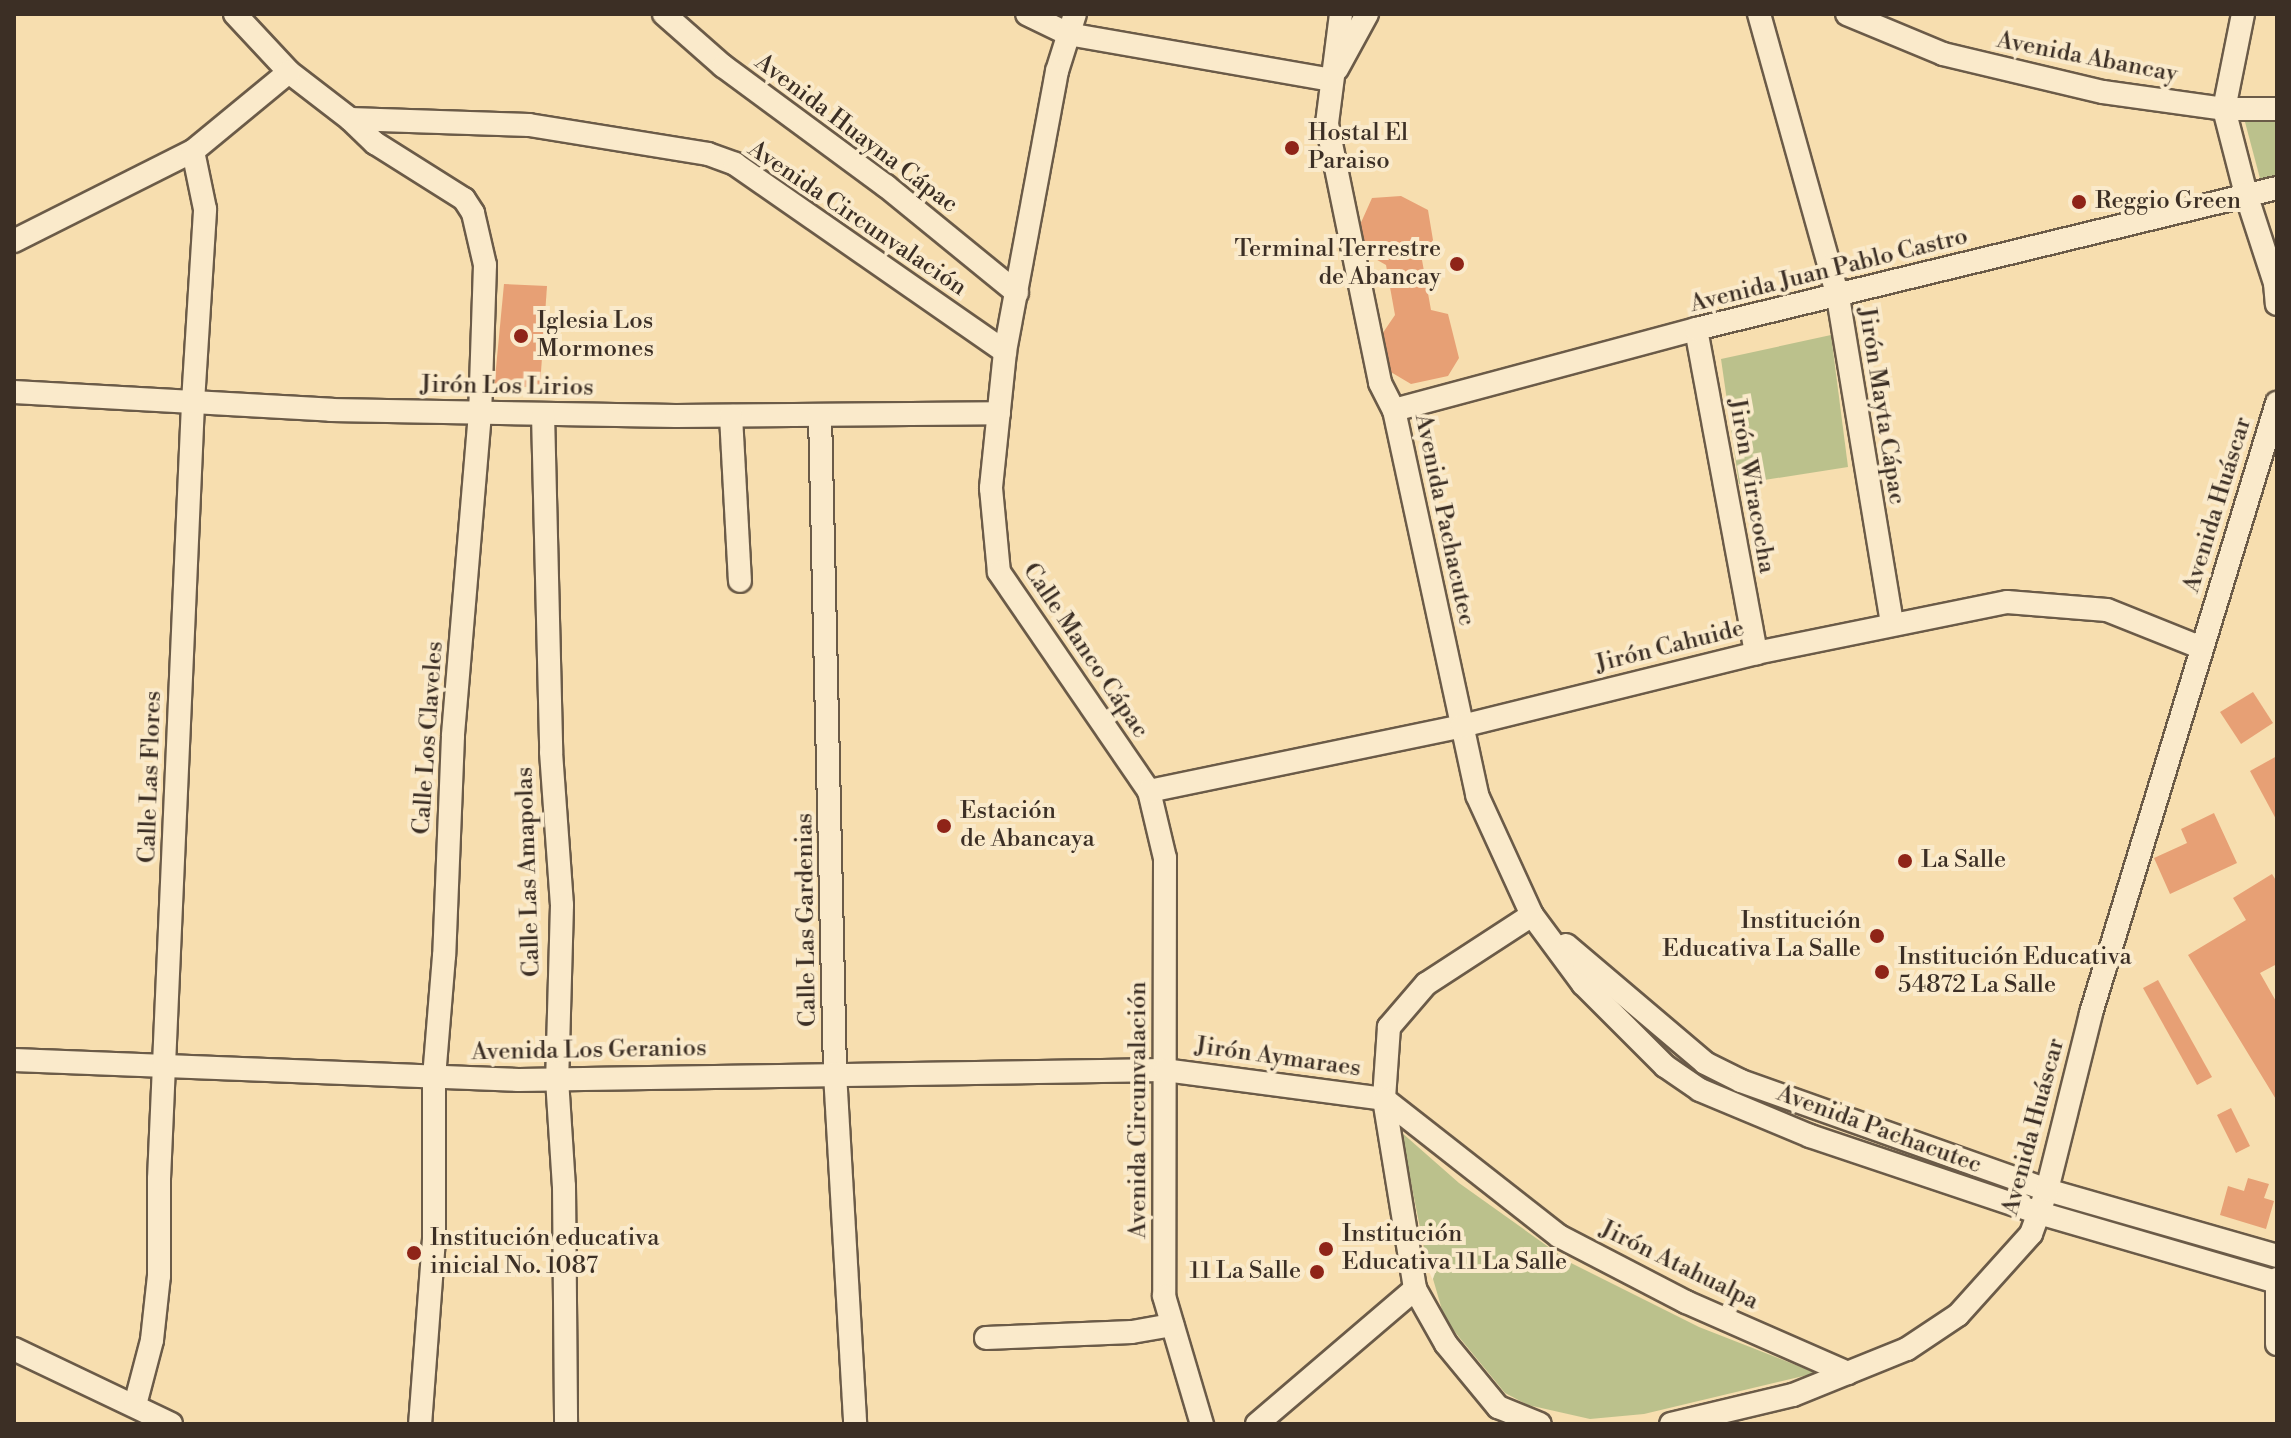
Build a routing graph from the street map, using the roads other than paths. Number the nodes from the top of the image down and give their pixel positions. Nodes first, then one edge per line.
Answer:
1 (235, 14) edge
2 (664, 14) edge
3 (1027, 14) edge
4 (1341, 14) edge
5 (1367, 14) edge
6 (1759, 14) edge
7 (1847, 14) edge
8 (2243, 14) edge
9 (1072, 24) edge
10 (289, 72) junction
11 (1331, 80) junction
12 (2224, 109) junction
13 (2277, 109) edge
14 (350, 119) junction
15 (193, 151) junction
16 (2277, 188) edge
17 (2246, 194) junction
18 (14, 241) edge
19 (1017, 293) junction
20 (1838, 297) junction
21 (2277, 304) edge
22 (1696, 329) junction
23 (1005, 352) junction
24 (14, 392) edge
25 (193, 402) junction
26 (2277, 403) edge
27 (1394, 410) junction
28 (480, 413) junction
29 (999, 413) junction
30 (543, 414) junction
31 (820, 415) junction
32 (731, 416) junction
33 (2267, 469) edge
34 (740, 581) dead end
35 (1892, 624) junction
36 (2202, 648) junction
37 (1756, 653) junction
38 (1462, 726) junction
39 (1149, 791) junction
40 (1532, 915) junction
41 (14, 1060) edge
42 (166, 1066) junction
43 (1165, 1070) junction
44 (835, 1073) junction
45 (434, 1077) junction
46 (557, 1079) junction
47 (1384, 1099) junction
48 (2047, 1190) junction
49 (2039, 1213) junction
50 (2277, 1256) edge
51 (2277, 1281) edge
52 (1415, 1289) junction
53 (1172, 1325) junction
54 (986, 1338) dead end
55 (2277, 1344) edge
56 (14, 1349) edge
57 (1848, 1373) junction
58 (135, 1405) junction
59 (1709, 1420) edge
60 (171, 1424) edge
61 (420, 1424) edge
62 (566, 1424) edge
63 (855, 1424) edge
64 (1202, 1424) edge
65 (1257, 1424) edge
66 (1540, 1424) edge
67 (1671, 1424) edge

1 - 10 street
2 - 19 street, Avenida Huayna Cápac
3 - 9 street
4 - 11 street, Avenida Pachacutec
5 - 11 street, Avenida Pachacutec
6 - 20 street, Jirón Mayta Cápac
7 - 12 street, Avenida Abancay
8 - 12 street
9 - 11 street
9 - 19 street, Calle Manco Cápac
10 - 14 street
10 - 15 street
11 - 27 street, Avenida Pachacutec
12 - 13 street, Avenida Abancay
12 - 17 street
14 - 23 street, Avenida Circunvalación
14 - 28 street, Calle Los Claveles
15 - 18 street
15 - 25 street, Calle Las Flores
16 - 17 street, Avenida Juan Pablo Castro
17 - 20 street, Avenida Juan Pablo Castro
17 - 21 street
19 - 23 street, Calle Manco Cápac
20 - 22 street, Avenida Juan Pablo Castro
20 - 35 street, Jirón Mayta Cápac
22 - 27 street, Avenida Juan Pablo Castro
22 - 37 street, Jirón Wiracocha
23 - 29 street, Calle Manco Cápac
24 - 25 street, Jirón Los Lirios
25 - 28 street, Jirón Los Lirios
25 - 42 street, Calle Las Flores
26 - 33 street, Avenida Huáscar
27 - 38 street, Avenida Pachacutec
28 - 30 street, Jirón Los Lirios
28 - 45 street, Calle Los Claveles
29 - 31 street, Jirón Los Lirios
29 - 39 street, Calle Manco Cápac
30 - 32 street, Jirón Los Lirios
30 - 46 street, Calle Las Amapolas
31 - 32 street, Jirón Los Lirios
31 - 44 street, Calle Las Gardenias
32 - 34 street
33 - 36 street, Avenida Huáscar
35 - 36 street, Jirón Cahuide
35 - 37 street, Jirón Cahuide
36 - 48 street, Avenida Huáscar
37 - 38 street, Jirón Cahuide
38 - 39 street, Jirón Cahuide
38 - 40 street, Avenida Pachacutec
39 - 43 street, Avenida Circunvalación
40 - 47 street
40 - 48 street, Avenida Pachacutec
40 - 49 street, Avenida Pachacutec
41 - 42 street, Avenida Los Geranios
42 - 45 street, Avenida Los Geranios
42 - 58 street, Calle Las Flores
43 - 44 street, Avenida Los Geranios
43 - 47 street, Jirón Aymaraes
43 - 53 street, Avenida Circunvalación
44 - 46 street, Avenida Los Geranios
44 - 63 street, Calle Las Gardenias
45 - 46 street, Avenida Los Geranios
45 - 61 street, Calle Los Claveles
46 - 62 street, Calle Las Amapolas
47 - 52 street
47 - 57 street, Jirón Atahualpa
48 - 49 street, Avenida Huáscar
48 - 50 street, Avenida Pachacutec
49 - 51 street, Avenida Pachacutec
49 - 57 street, Avenida Huáscar
51 - 55 street
52 - 65 street
52 - 66 street
53 - 54 street
53 - 64 street, Avenida Circunvalación
56 - 58 street
57 - 59 street, Avenida Huáscar
58 - 60 street
59 - 67 street, Avenida Huáscar

